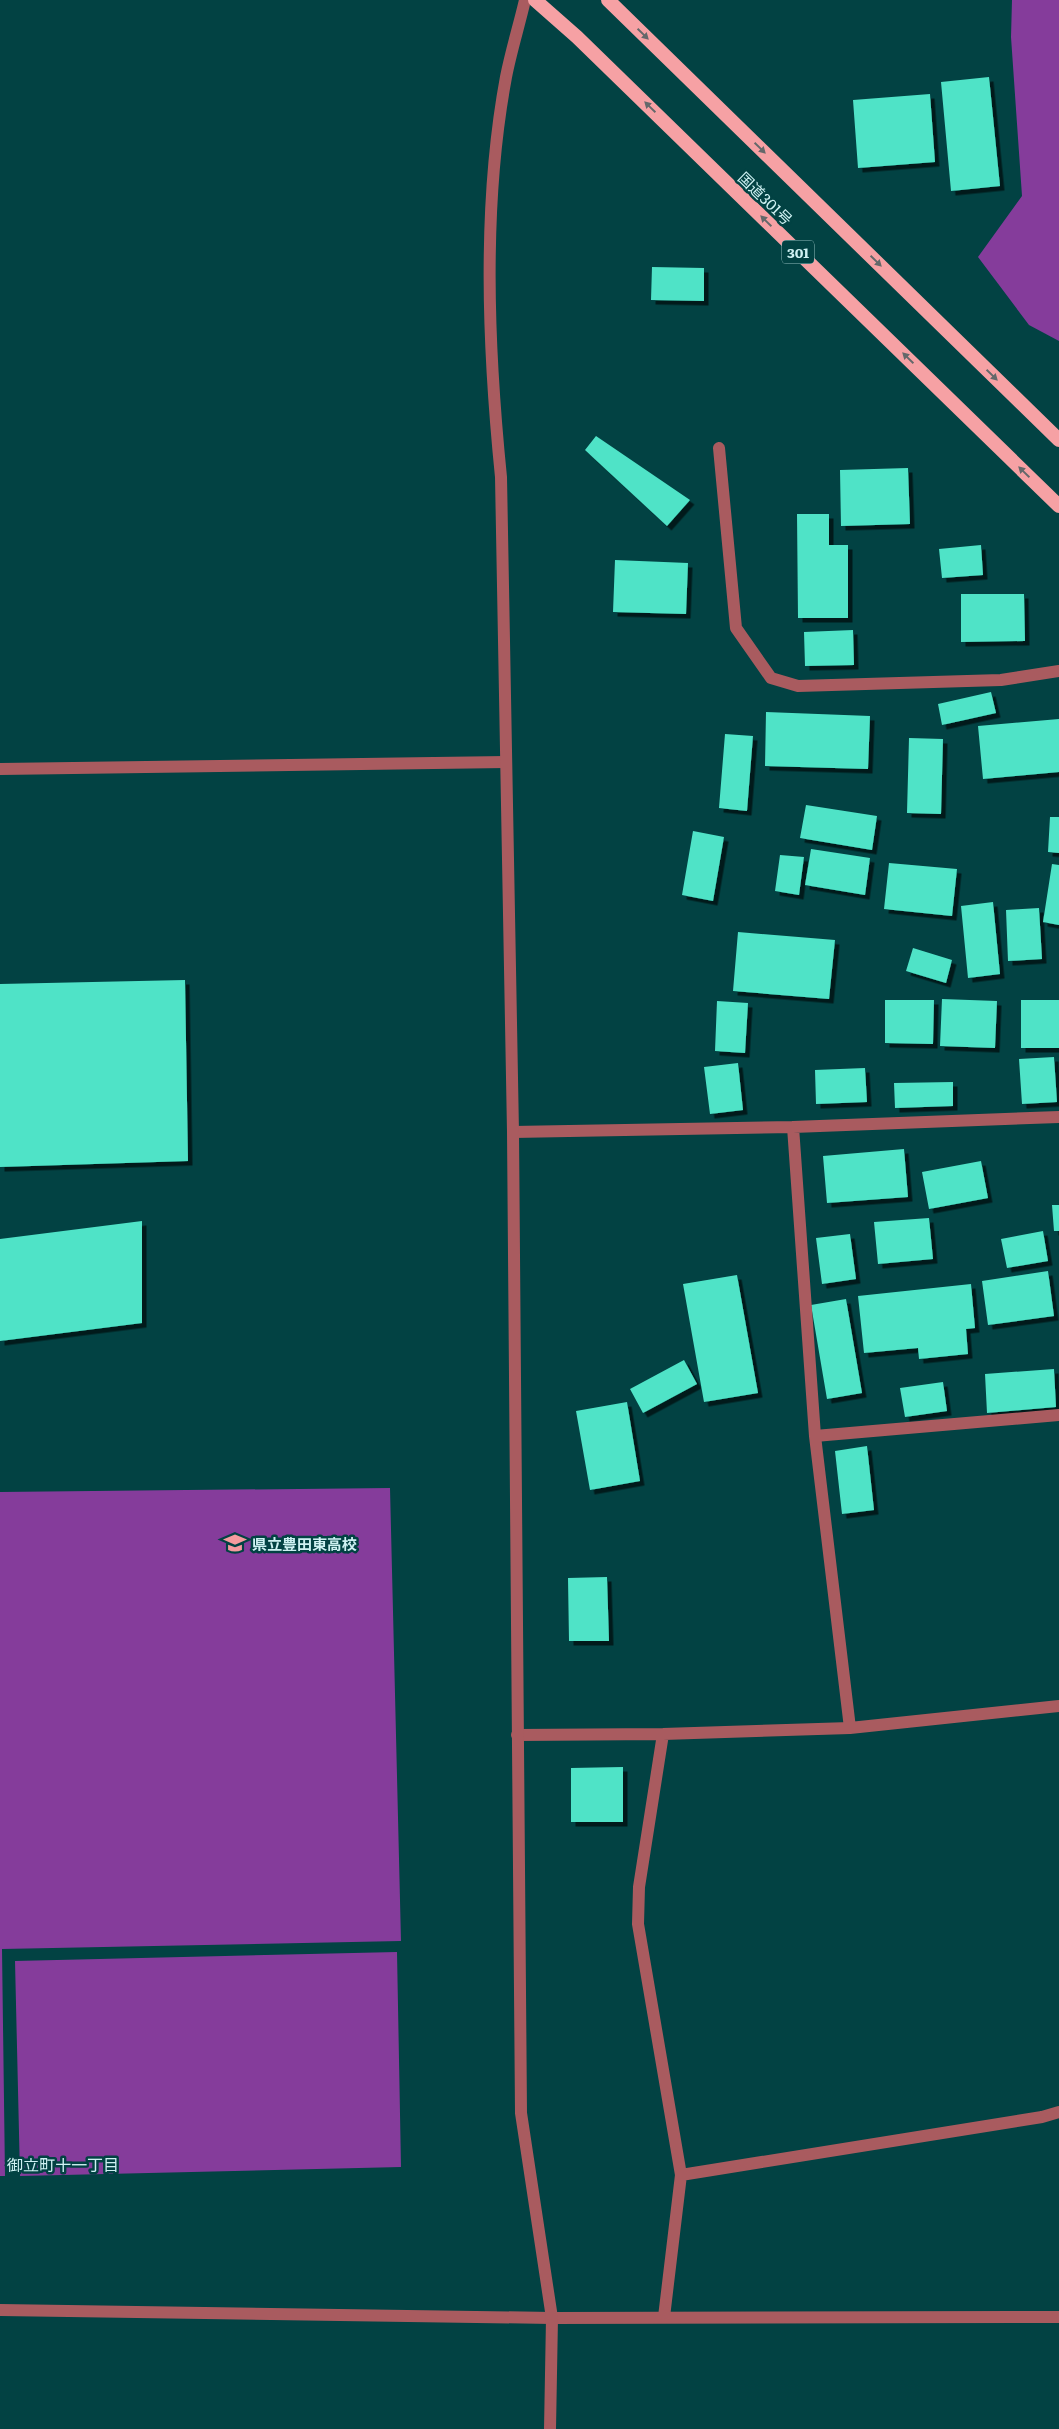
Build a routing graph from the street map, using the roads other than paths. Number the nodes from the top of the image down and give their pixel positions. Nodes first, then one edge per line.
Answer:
1 (526, 0) edge
2 (535, 0) edge
3 (608, 0) edge
4 (1059, 440) edge
5 (719, 448) dead end
6 (1059, 506) edge
7 (1059, 670) edge
8 (506, 762) junction
9 (0, 769) edge
10 (1059, 1118) edge
11 (793, 1127) junction
12 (513, 1132) junction
13 (1059, 1415) edge
14 (815, 1436) junction
15 (1059, 1706) edge
16 (850, 1728) junction
17 (663, 1734) junction
18 (517, 1736) junction
19 (1059, 2112) edge
20 (681, 2175) junction
21 (0, 2310) edge
22 (1059, 2317) edge
23 (552, 2318) junction
24 (664, 2318) junction
25 (550, 2429) edge

1 - 8 street
6 -> 2 highway, 国道301号 / 301
3 -> 4 highway, 国道301号
5 - 7 street
8 - 9 street
8 - 12 street
10 - 11 street
11 - 12 street
11 - 14 street
12 - 18 street
13 - 14 street
14 - 16 street
15 - 16 street
16 - 17 street
17 - 18 street
17 - 20 street
18 - 23 street
19 - 20 street
20 - 24 street
21 - 23 street
22 - 24 street
23 - 24 street
23 - 25 street

